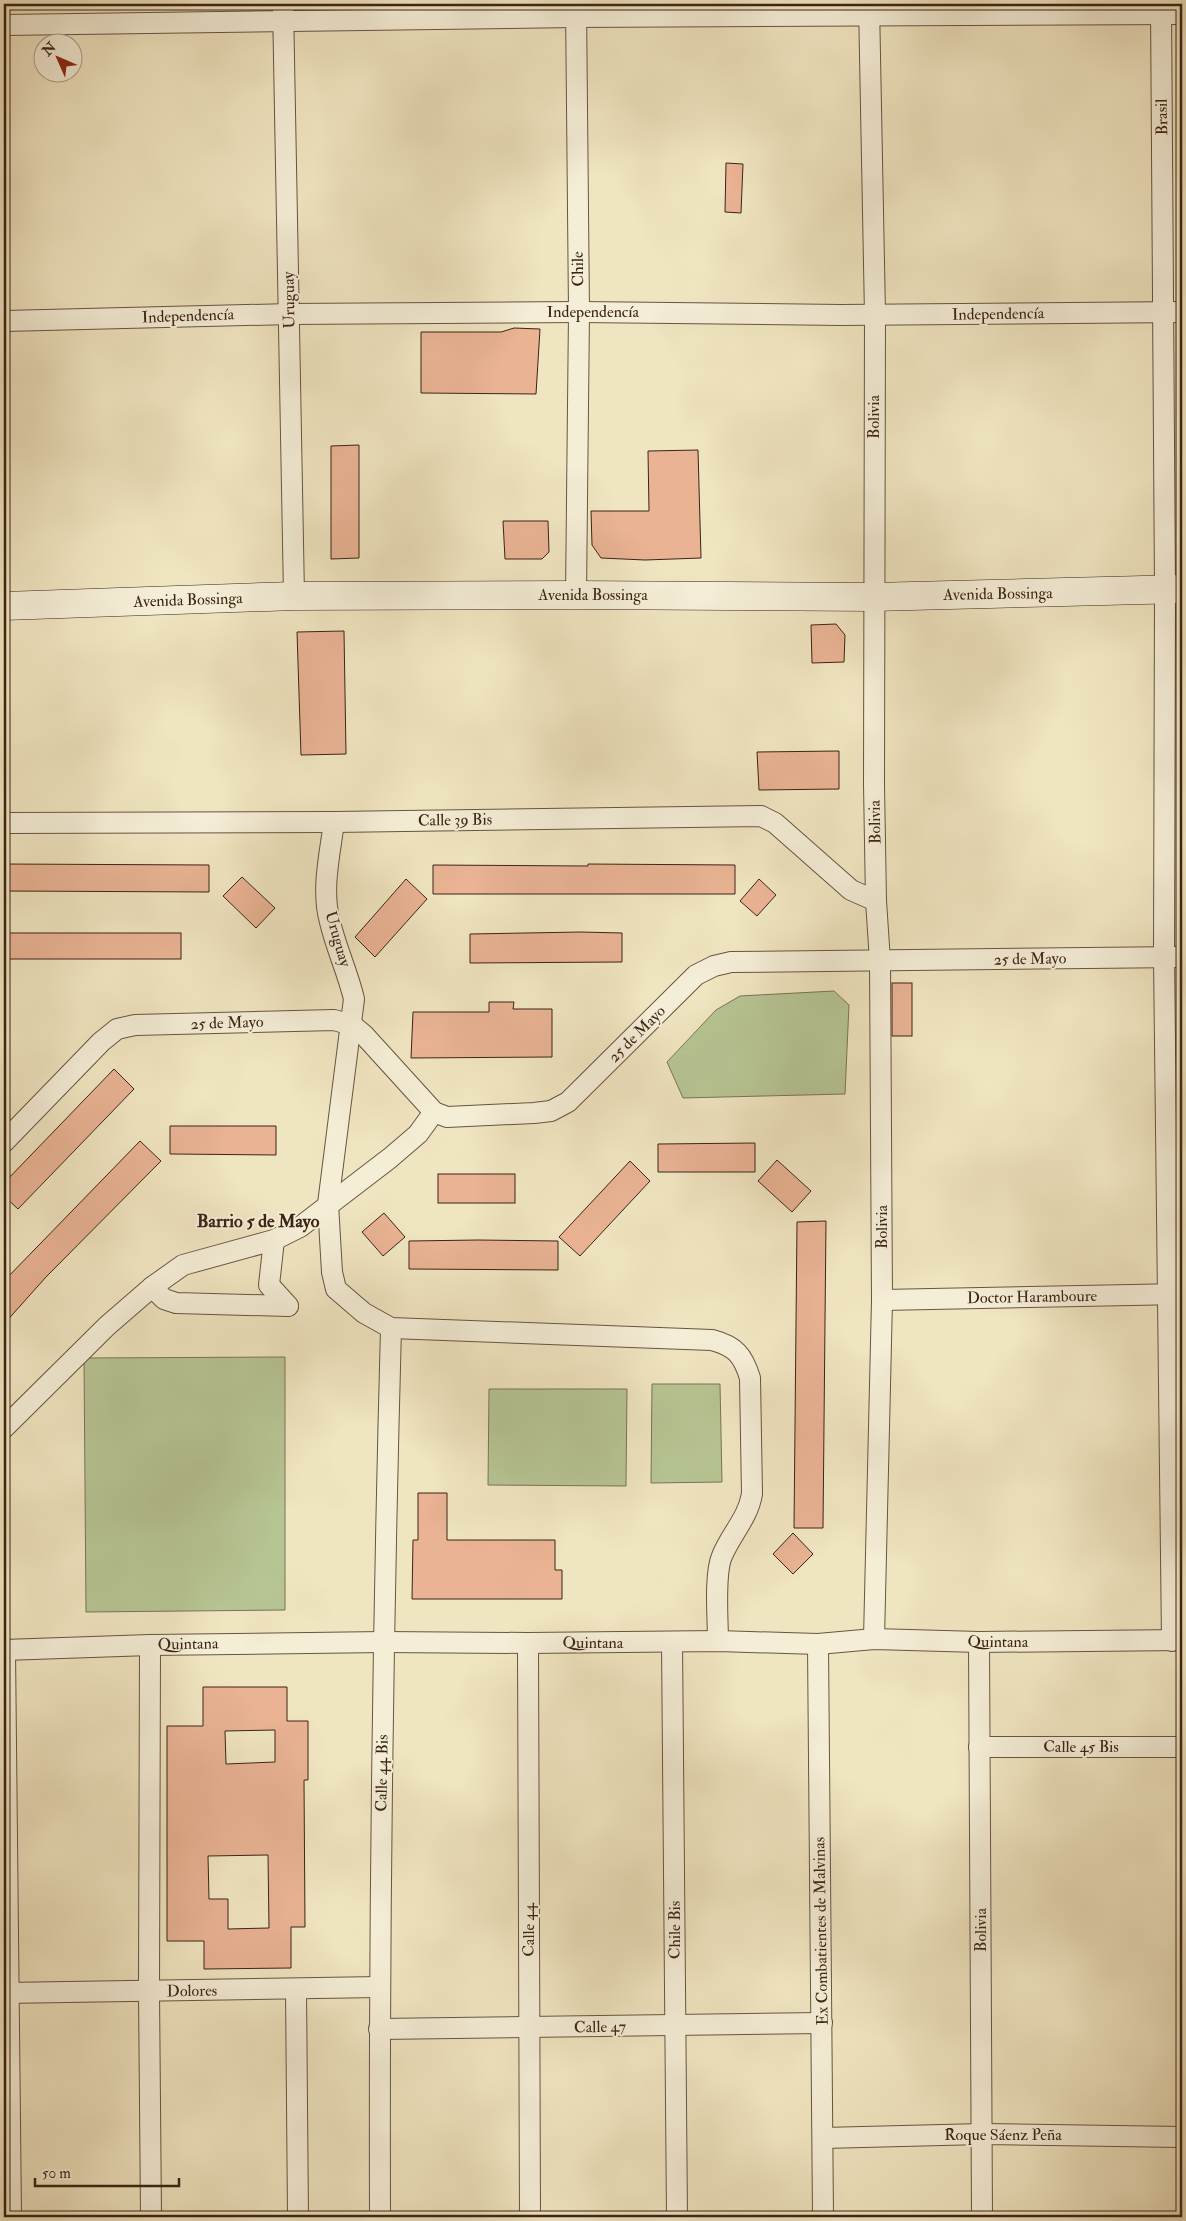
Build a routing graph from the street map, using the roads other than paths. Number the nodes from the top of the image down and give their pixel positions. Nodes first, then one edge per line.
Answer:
1 (1161, 9) edge
2 (576, 10) edge
3 (869, 10) edge
4 (283, 12) edge
5 (1182, 14) edge
6 (4, 25) edge
7 (579, 312) junction
8 (1173, 312) edge
9 (290, 314) junction
10 (875, 315) junction
11 (4, 321) edge
12 (1174, 590) edge
13 (576, 595) junction
14 (294, 596) junction
15 (873, 597) junction
16 (4, 606) edge
17 (1173, 782) edge
18 (334, 822) junction
19 (4, 823) edge
20 (876, 901) junction
21 (1173, 957) edge
22 (880, 961) junction
23 (352, 1025) junction
24 (434, 1112) junction
25 (4, 1142) edge
26 (328, 1204) junction
27 (274, 1240) junction
28 (152, 1287) junction
29 (1176, 1294) edge
30 (882, 1300) junction
31 (391, 1328) junction
32 (4, 1428) edge
33 (1177, 1446) edge
34 (874, 1640) junction
35 (718, 1641) junction
36 (1177, 1641) edge
37 (383, 1642) junction
38 (672, 1642) junction
39 (979, 1642) junction
40 (528, 1643) junction
41 (818, 1644) junction
42 (150, 1645) junction
43 (5, 1650) edge
44 (980, 1747) junction
45 (1182, 1747) edge
46 (380, 1987) junction
47 (296, 1989) junction
48 (149, 1992) junction
49 (6, 1993) edge
50 (822, 2023) junction
51 (676, 2026) junction
52 (529, 2028) junction
53 (379, 2029) junction
54 (982, 2134) junction
55 (1182, 2137) edge
56 (823, 2138) junction
57 (11, 2217) edge
58 (151, 2217) edge
59 (298, 2217) edge
60 (380, 2217) edge
61 (530, 2217) edge
62 (677, 2217) edge
63 (823, 2217) edge
64 (982, 2217) edge

1 - 3 street
1 - 5 street
1 - 8 street, Brasil
2 - 3 street
2 - 4 street
2 - 7 street, Chile
3 - 10 street, Bolivia
4 - 6 street
4 - 9 street, Uruguay
7 - 9 street, Independencía
7 - 10 street, Independencía
7 - 13 street, Chile
8 - 10 street, Independencía
8 - 12 street, Brasil
9 - 11 street, Independencía
9 - 14 street, Uruguay
10 - 15 street, Bolivia
12 - 15 main road, Avenida Bossinga
12 - 17 street, Brasil
13 - 14 main road, Avenida Bossinga
13 - 15 main road, Avenida Bossinga
14 - 16 main road, Avenida Bossinga
15 - 20 street, Bolivia
17 - 21 street, Brasil
18 - 19 street, Calle 39 Bis
18 - 20 street, Calle 39 Bis
18 - 23 street, Uruguay
20 - 22 street, Bolivia
21 - 22 street, 25 de Mayo
21 - 29 street, Brasil
22 - 24 street, 25 de Mayo
22 - 30 street, Bolivia
23 - 24 street
23 - 25 street, 25 de Mayo
23 - 26 street, Uruguay
24 - 26 street
26 - 27 street
26 - 31 street, Uruguay
27 - 28 street
27 - 28 street
28 - 32 street
29 - 30 street, Doctor Haramboure
29 - 33 street, Brasil
30 - 34 street, Bolivia
31 - 35 street
31 - 37 street, Calle 44 Bis
33 - 36 street, Brasil
34 - 39 street, Quintana
34 - 41 street, Quintana
35 - 38 street, Quintana
35 - 41 street, Quintana
36 - 39 street, Quintana
37 - 40 street, Quintana
37 - 42 street, Quintana
37 - 46 street, Calle 44 Bis
38 - 40 street, Quintana
38 - 51 street, Chile Bis
39 - 44 street, Bolivia
40 - 52 street, Calle 44
41 - 50 street, Ex Combatientes de Malvinas
42 - 43 street, Quintana
42 - 48 street
43 - 49 street
44 - 45 street, Calle 45 Bis
44 - 54 street, Bolivia
46 - 47 street, Dolores
46 - 53 street, Calle 44 Bis
47 - 48 street, Dolores
47 - 59 street
48 - 49 street, Dolores
48 - 58 street
49 - 57 street
50 - 51 street, Calle 47
50 - 56 street, Ex Combatientes de Malvinas
51 - 52 street, Calle 47
51 - 62 street, Chile Bis
52 - 53 street, Calle 47
52 - 61 street, Calle 44
53 - 60 street, Calle 44 Bis
54 - 55 street, Roque Sáenz Peña
54 - 56 street, Roque Sáenz Peña
54 - 64 street, Bolivia
56 - 63 street, Ex Combatientes de Malvinas

